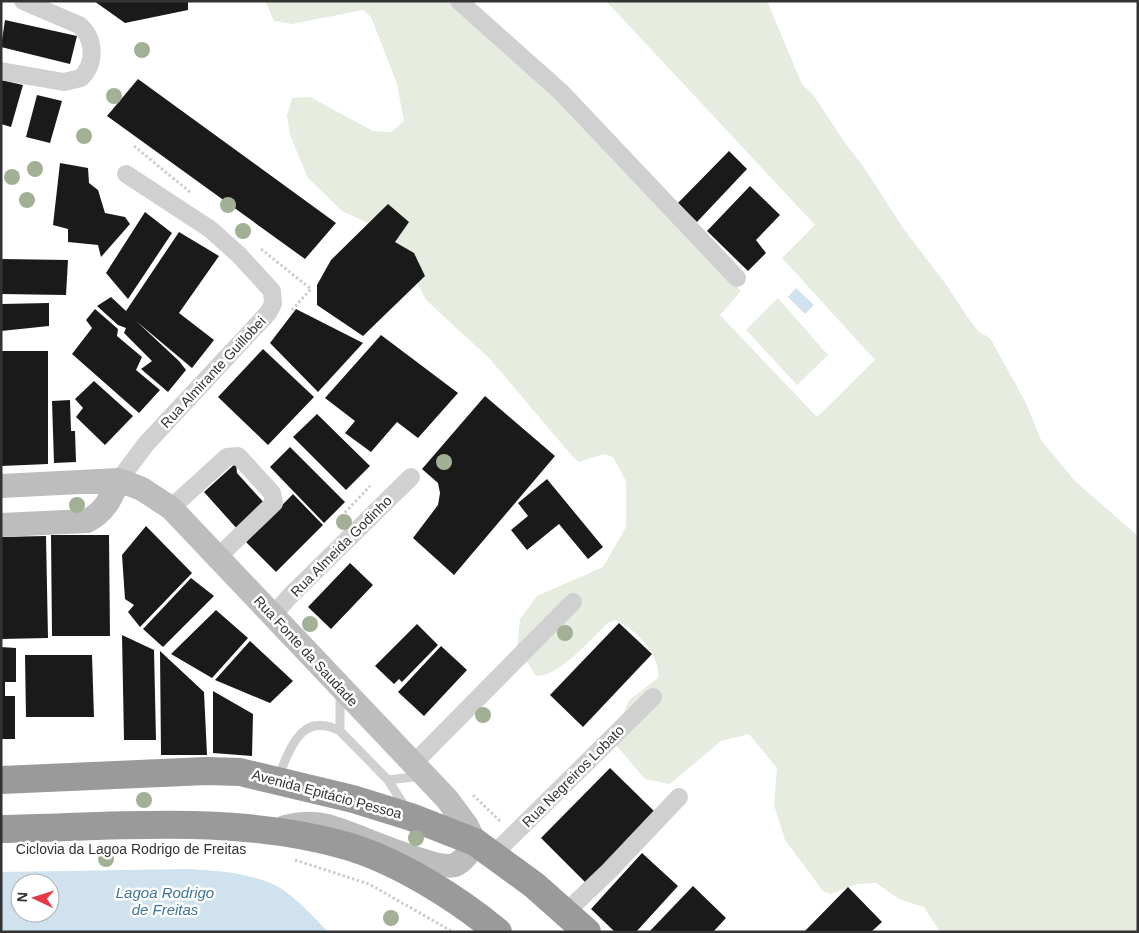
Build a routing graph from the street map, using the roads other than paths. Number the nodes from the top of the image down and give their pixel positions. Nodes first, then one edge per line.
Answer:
1 (22, 1) edge
2 (459, 1) edge
3 (1, 71) edge
4 (126, 174) dead end
5 (737, 278) dead end
6 (411, 477) dead end
7 (119, 480) junction
8 (1, 486) edge
9 (171, 508) junction
10 (1, 525) edge
11 (218, 557) junction
12 (573, 602) dead end
13 (272, 616) junction
14 (340, 688) junction
15 (654, 697) dead end
16 (340, 731) junction
17 (418, 770) junction
18 (1, 780) edge
19 (277, 780) junction
20 (388, 780) junction
21 (679, 797) dead end
22 (411, 817) junction
23 (1, 829) edge
24 (267, 830) junction
25 (484, 848) junction
26 (565, 913) junction
27 (498, 932) edge
28 (587, 932) edge

1 - 3 street
2 - 5 street
4 - 7 street, Rua Almirante Guillobei
6 - 13 street, Rua Almeida Godinho
7 - 8 street, Rua Fonte da Saudade
7 - 9 street, Rua Fonte da Saudade
7 - 10 street
9 - 11 street, Rua Fonte da Saudade
9 - 11 street
11 - 13 street, Rua Fonte da Saudade
12 - 17 street
13 - 14 street, Rua Fonte da Saudade
14 - 16 lane
14 - 17 street, Rua Fonte da Saudade
15 - 25 street, Rua Negreiros Lobato
16 - 19 lane
16 - 20 lane
17 - 20 lane
17 - 25 street, Rua Fonte da Saudade
18 - 19 highway, Avenida Epitácio Pessoa
19 - 22 highway, Avenida Epitácio Pessoa
20 - 22 lane
21 - 26 street
22 - 25 highway, Avenida Epitácio Pessoa
23 - 24 highway
24 - 25 street
24 - 27 highway
25 - 26 highway, Avenida Epitácio Pessoa
26 - 28 highway, Avenida Epitácio Pessoa

